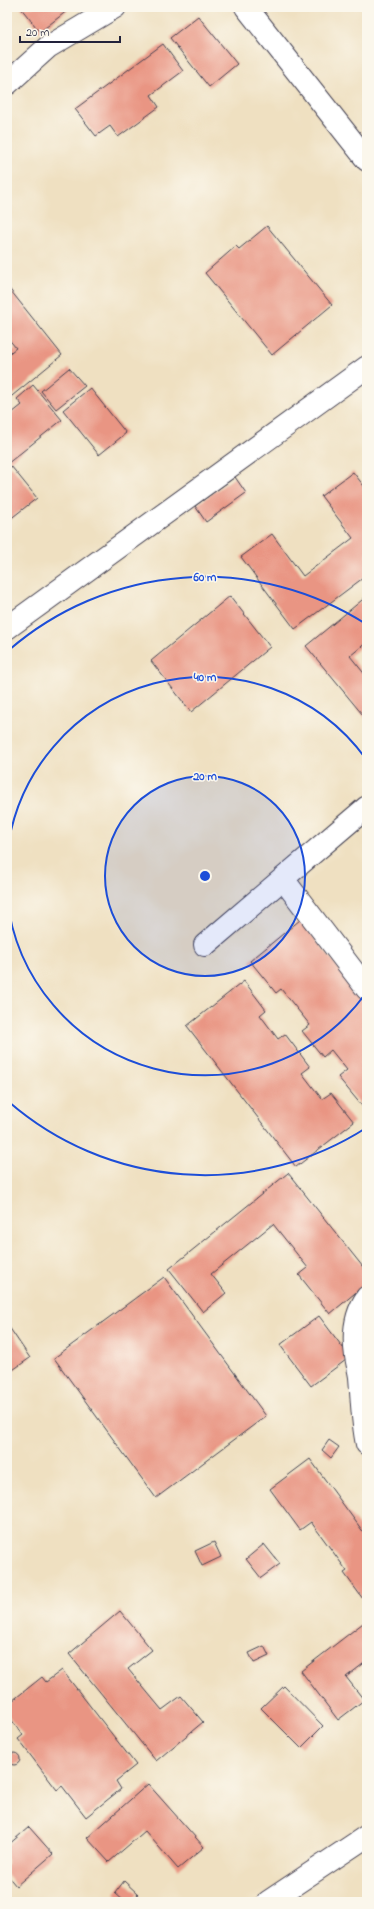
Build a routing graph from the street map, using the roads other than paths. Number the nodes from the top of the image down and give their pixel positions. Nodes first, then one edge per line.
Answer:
1 (115, 7) edge
2 (246, 7) edge
3 (7, 84) edge
4 (367, 160) edge
5 (367, 366) edge
6 (7, 628) edge
7 (367, 806) edge
8 (283, 878) junction
9 (205, 945) dead end
10 (367, 989) edge
11 (367, 1297) edge
12 (367, 1444) edge
13 (367, 1836) edge
14 (268, 1902) edge

1 - 3 street
2 - 4 street
5 - 6 street
7 - 8 street
8 - 9 street
8 - 10 street
11 - 12 street
13 - 14 street

